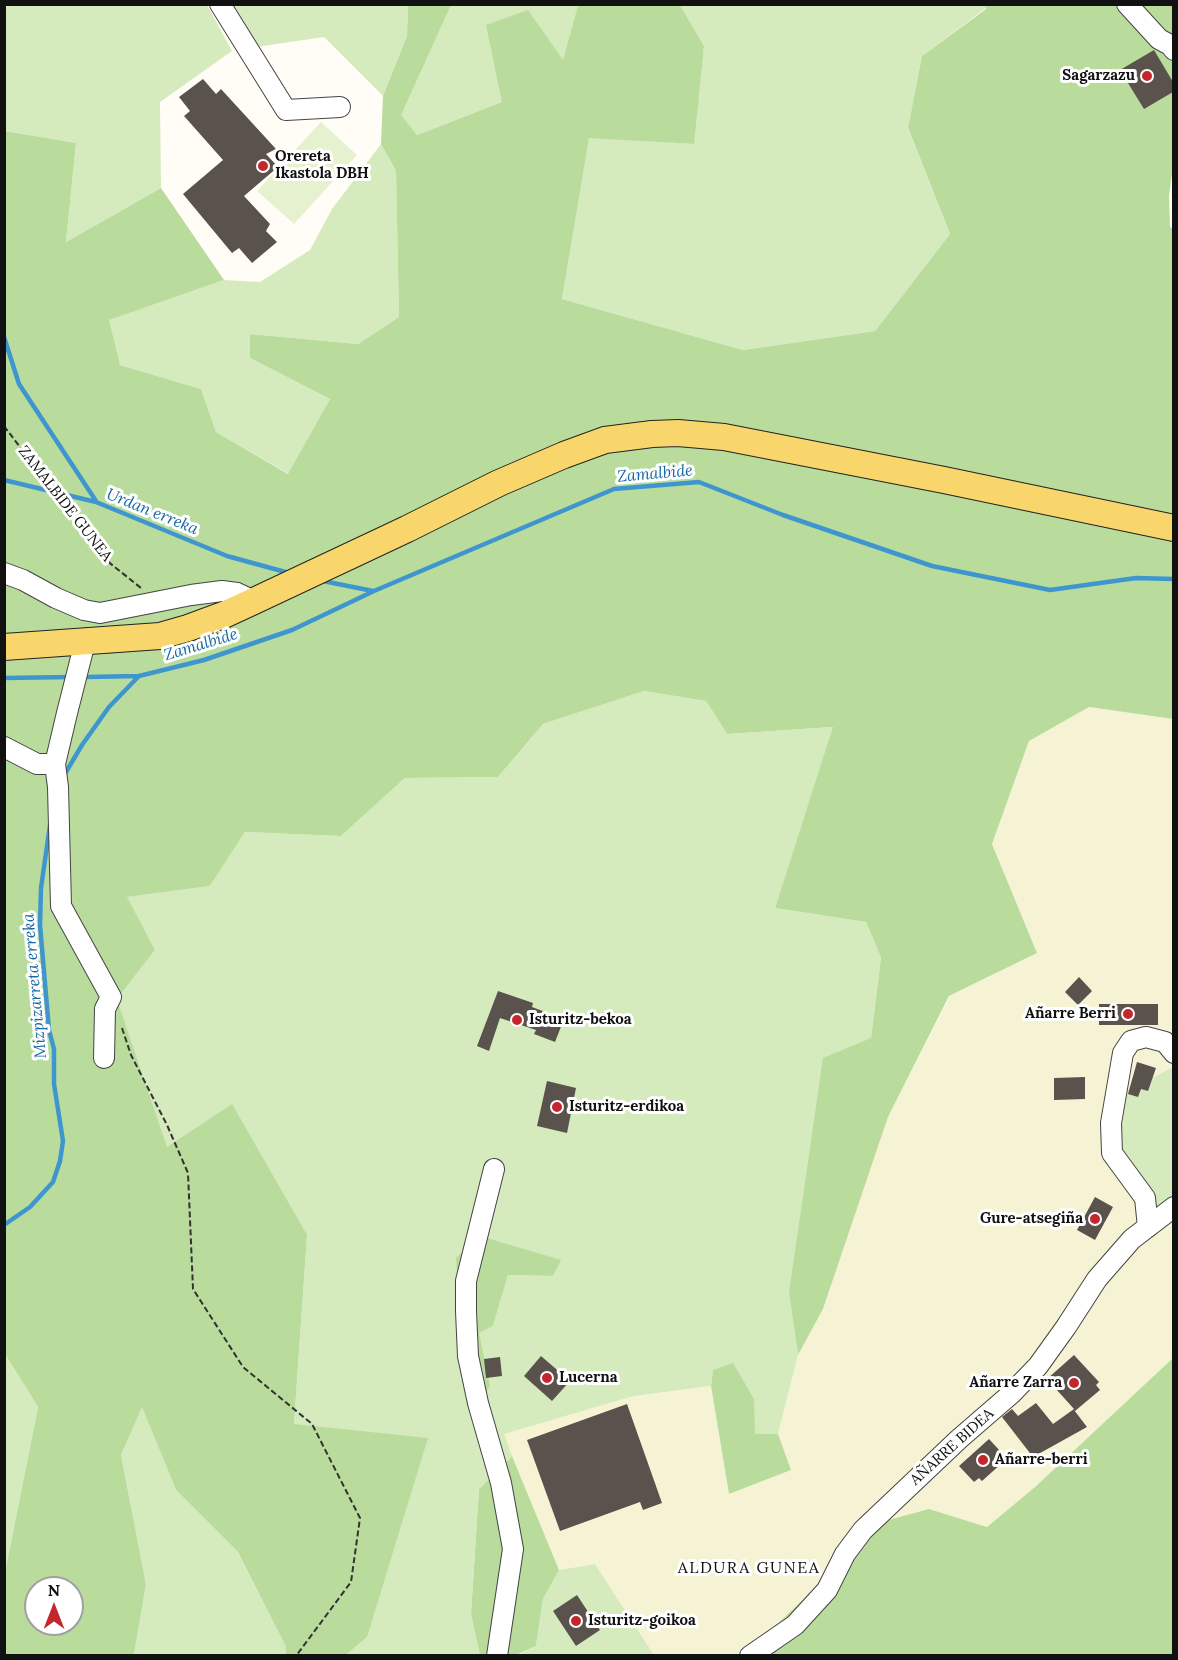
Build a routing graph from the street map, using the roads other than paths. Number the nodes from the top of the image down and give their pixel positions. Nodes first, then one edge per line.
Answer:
1 (220, 4) edge
2 (1127, 4) edge
3 (1173, 50) edge
4 (340, 106) dead end
5 (1173, 528) edge
6 (4, 573) edge
7 (254, 601) junction
8 (85, 642) junction
9 (4, 647) edge
10 (4, 747) edge
11 (55, 764) junction
12 (1173, 1053) edge
13 (104, 1058) dead end
14 (494, 1169) dead end
15 (1173, 1207) edge
16 (1148, 1227) junction
17 (497, 1656) edge
18 (750, 1656) edge

1 - 4 street
2 - 3 street
5 - 7 main road
6 - 7 street
7 - 8 main road
8 - 9 main road
8 - 11 street
10 - 11 street
11 - 13 street
12 - 16 street
14 - 17 street
15 - 16 street, AÑARRE BIDEA
16 - 18 street, AÑARRE BIDEA

